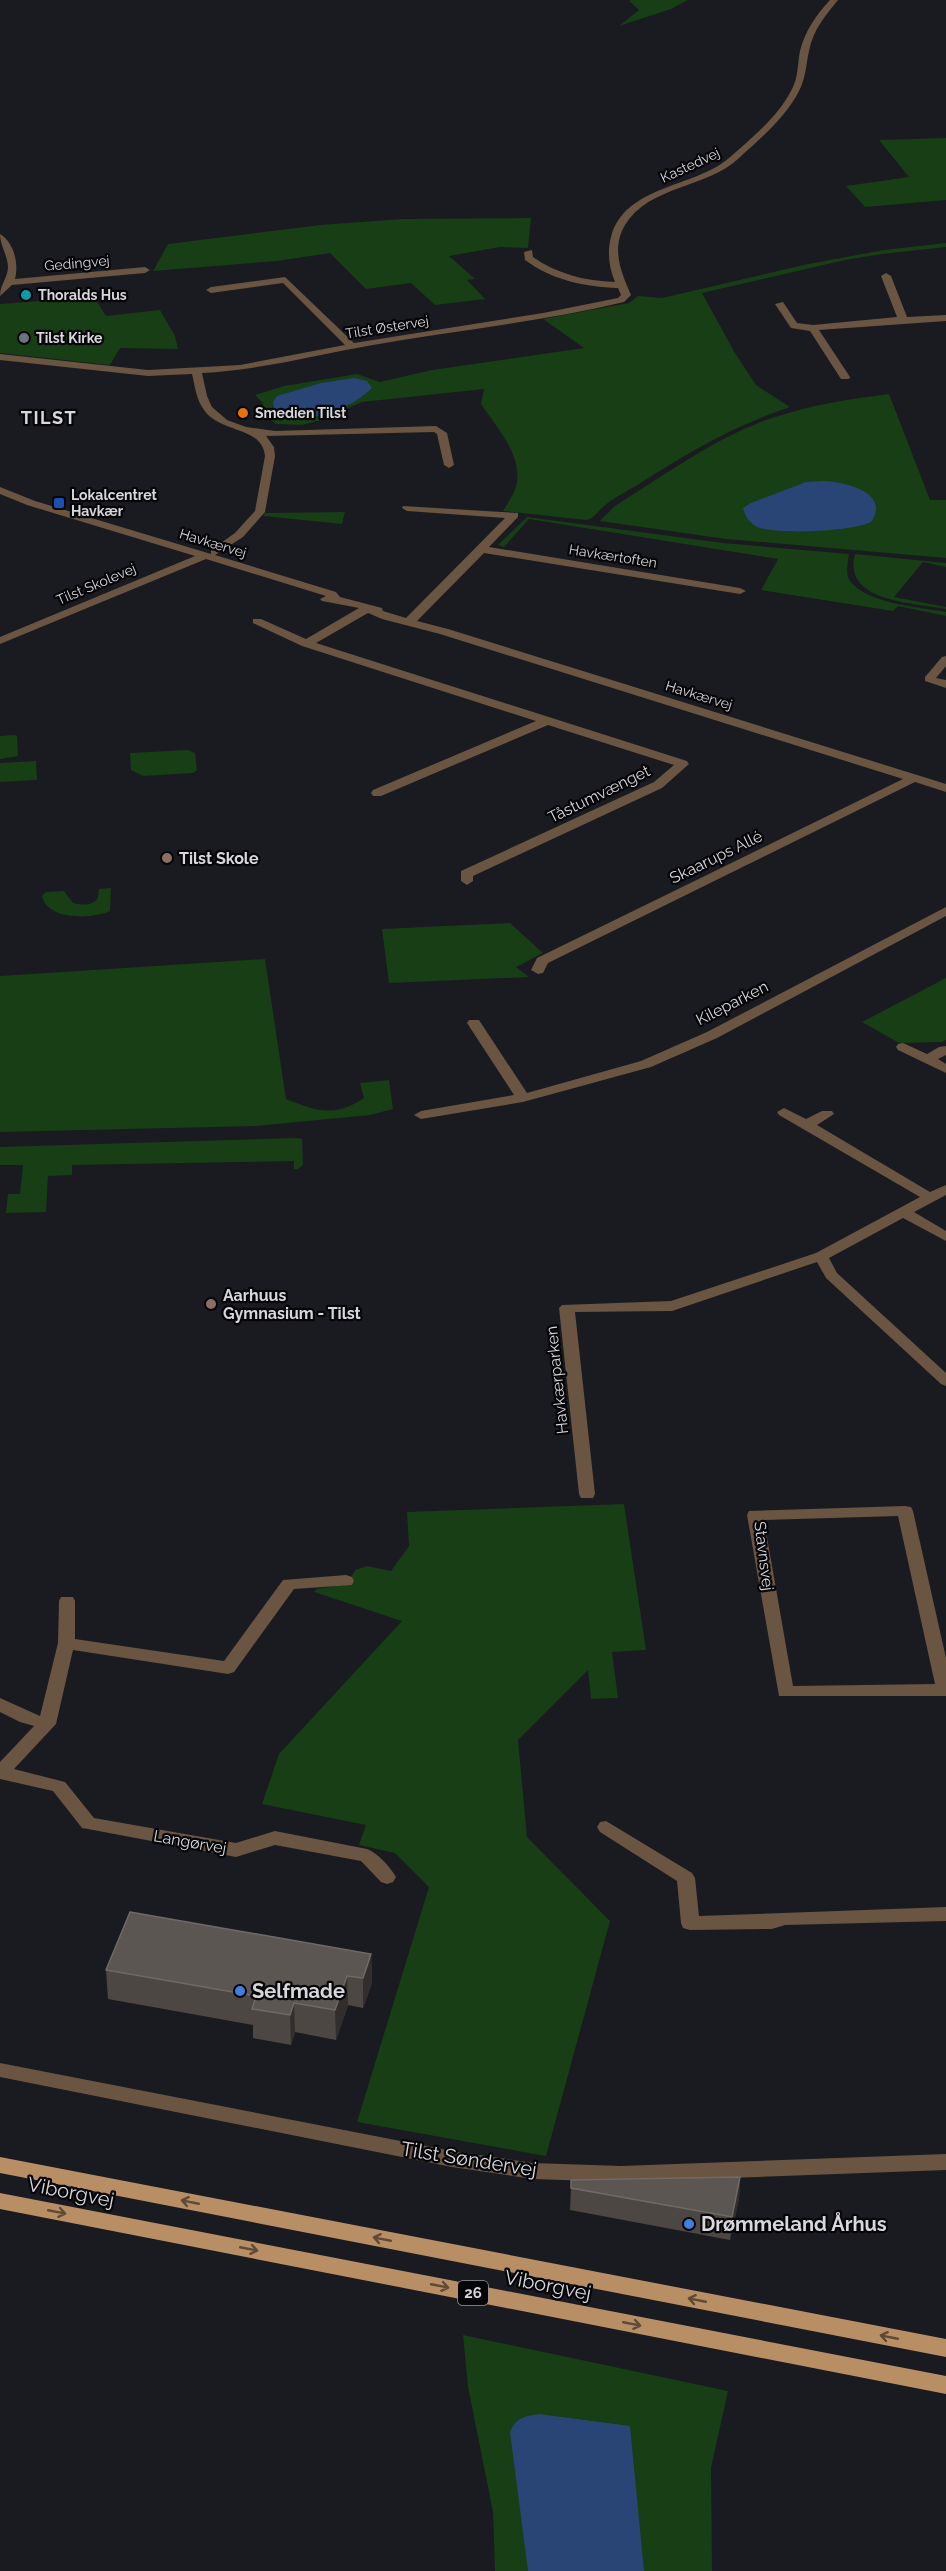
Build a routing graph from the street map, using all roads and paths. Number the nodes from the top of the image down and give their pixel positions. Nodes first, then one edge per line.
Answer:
1 (834, 0) edge
2 (0, 237) edge
3 (529, 252) dead end
4 (145, 270) dead end
5 (886, 276) dead end
6 (10, 282) junction
7 (211, 290) dead end
8 (624, 290) junction
9 (0, 293) edge
10 (780, 304) dead end
11 (946, 318) edge
12 (903, 319) junction
13 (813, 328) junction
14 (352, 346) junction
15 (0, 357) edge
16 (197, 372) junction
17 (844, 376) dead end
18 (257, 434) junction
19 (449, 465) dead end
20 (0, 490) edge
21 (0, 496) edge
22 (31, 502) junction
23 (415, 506) dead end
24 (482, 549) junction
25 (209, 554) junction
26 (740, 591) dead end
27 (368, 608) junction
28 (410, 620) junction
29 (257, 621) dead end
30 (0, 641) edge
31 (306, 644) junction
32 (946, 659) edge
33 (946, 684) edge
34 (547, 721) junction
35 (914, 778) junction
36 (946, 788) edge
37 (376, 793) dead end
38 (467, 881) dead end
39 (946, 911) edge
40 (538, 970) dead end
41 (474, 1023) dead end
42 (903, 1047) dead end
43 (944, 1050) dead end
44 (928, 1059) junction
45 (946, 1069) edge
46 (523, 1098) junction
47 (784, 1112) dead end
48 (827, 1114) dead end
49 (421, 1115) dead end
50 (806, 1125) junction
51 (946, 1189) edge
52 (931, 1198) junction
53 (904, 1212) junction
54 (946, 1237) edge
55 (821, 1256) junction
56 (946, 1381) edge
57 (586, 1494) dead end
58 (346, 1581) dead end
59 (67, 1601) dead end
60 (66, 1642) junction
61 (945, 1689) edge
62 (0, 1704) edge
63 (47, 1724) junction
64 (1, 1773) edge
65 (606, 1827) dead end
66 (387, 1877) dead end
67 (946, 1914) edge
68 (0, 2070) edge
69 (946, 2162) edge
70 (0, 2165) edge
71 (0, 2201) edge
72 (946, 2348) edge
73 (946, 2385) edge

1 - 8 street, Kastedvej
2 - 6 street
3 - 8 street
4 - 6 street, Gedingvej
5 - 12 street
6 - 9 street
7 - 14 street
8 - 14 street, Tilst Østervej
10 - 13 street
11 - 12 street
12 - 13 street
13 - 17 street
14 - 16 street, Tilst Østervej
15 - 16 street, Tilst Østervej
16 - 18 street
18 - 19 street
18 - 25 street, Tilst Skolevej
20 - 22 street, Havkærvej
21 - 22 street, Havkærvej
22 - 25 street, Havkærvej
23 - 24 street
24 - 26 street, Havkærtoften
24 - 28 street
25 - 27 street, Havkærvej
25 - 30 street, Tilst Skolevej
27 - 28 street, Havkærvej
27 - 31 street
28 - 35 street, Havkærvej
29 - 31 street, Tåstumvænget
31 - 34 street, Tåstumvænget
32 - 33 street
34 - 37 street
34 - 38 street, Tåstumvænget
35 - 36 street, Havkærvej
35 - 40 street, Skaarups Allé
39 - 46 street, Kileparken
41 - 46 street
42 - 44 street
43 - 44 street
44 - 45 street
46 - 49 street, Kileparken
47 - 50 street
48 - 50 street
50 - 52 street
51 - 52 street, Havkærparken
52 - 53 street, Havkærparken
53 - 54 street
53 - 55 street, Havkærparken
55 - 56 street
55 - 57 street, Havkærparken
58 - 60 street
59 - 60 street
60 - 63 street
61 - 61 street, Stavnsvej
62 - 63 street
63 - 64 street, Langørvej
64 - 66 street, Langørvej
65 - 67 street
68 - 69 street, Tilst Søndervej
72 -> 70 main road, Viborgvej / 26
71 -> 73 main road, Viborgvej / 26

